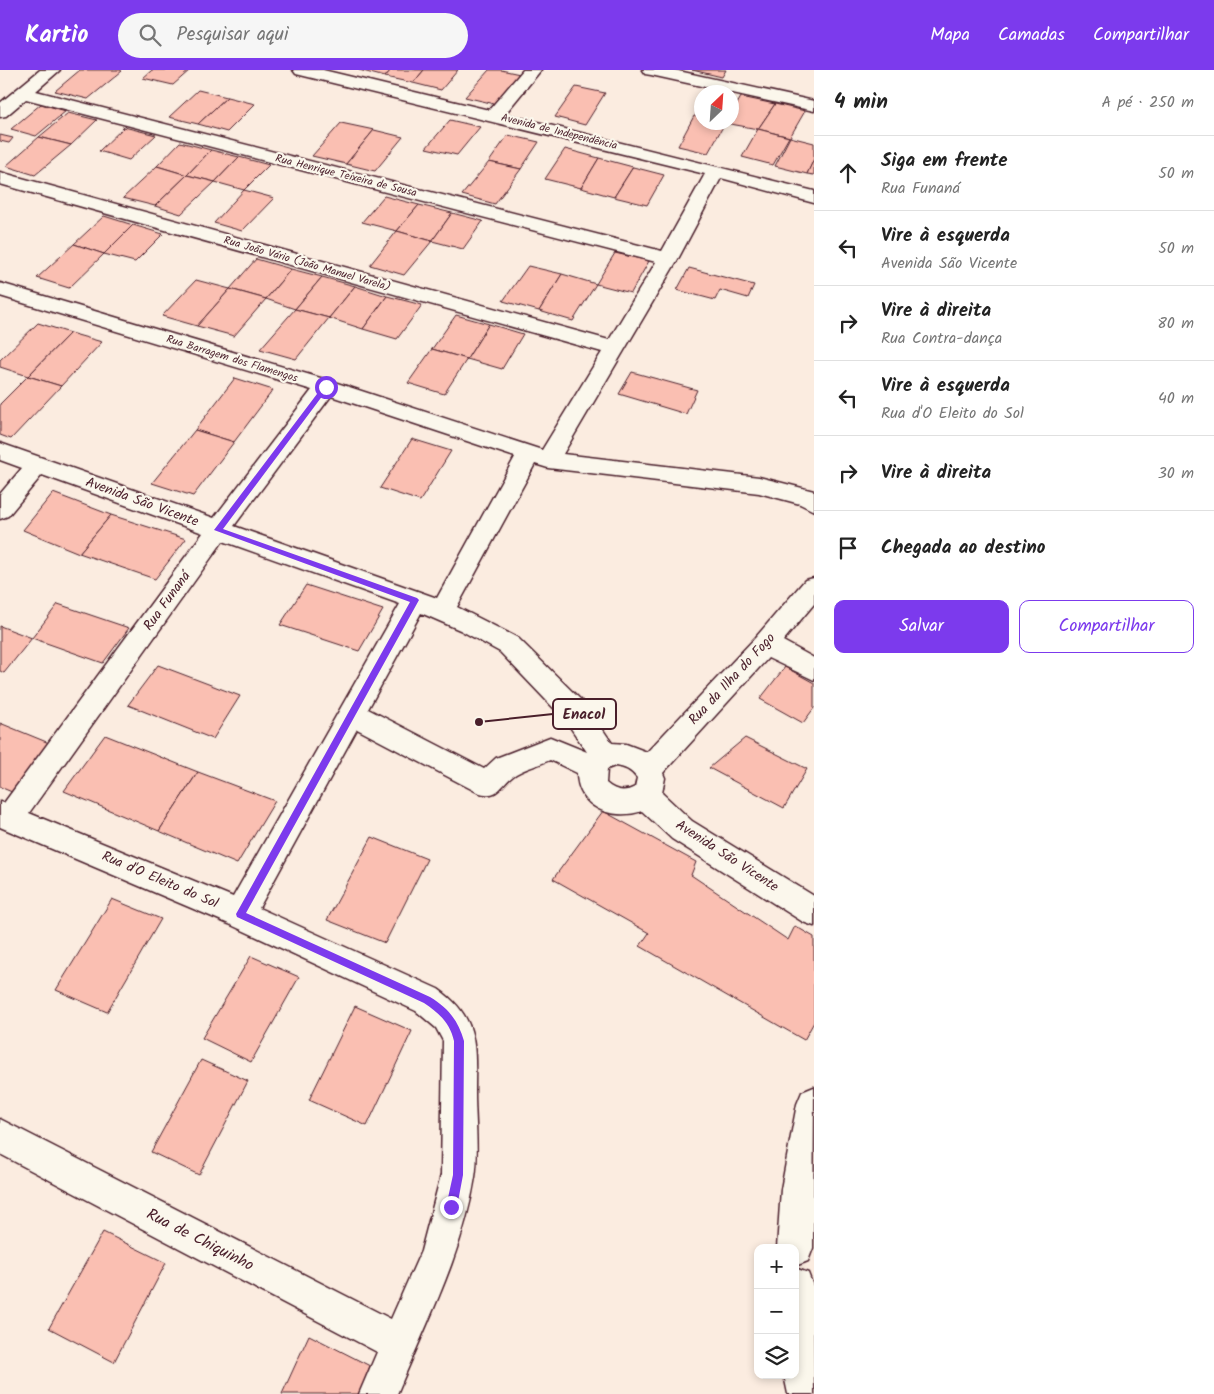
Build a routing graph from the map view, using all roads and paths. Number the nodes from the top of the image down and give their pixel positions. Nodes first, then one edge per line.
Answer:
1 (30, 70) edge
2 (51, 70) edge
3 (302, 70) edge
4 (532, 70) edge
5 (651, 70) edge
6 (24, 93) junction
7 (0, 94) edge
8 (814, 106) edge
9 (0, 112) edge
10 (494, 116) junction
11 (716, 170) junction
12 (0, 178) edge
13 (814, 197) edge
14 (668, 259) junction
15 (0, 289) edge
16 (614, 349) junction
17 (326, 387) junction
18 (0, 451) edge
19 (539, 457) junction
20 (38, 464) junction
21 (814, 502) edge
22 (0, 510) edge
23 (218, 530) junction
24 (814, 587) edge
25 (415, 600) junction
26 (442, 612) junction
27 (765, 644) junction
28 (814, 670) edge
29 (352, 713) junction
30 (599, 762) junction
31 (646, 783) junction
32 (5, 815) edge
33 (814, 912) edge
34 (240, 914) junction
35 (814, 1104) edge
36 (0, 1136) edge
37 (795, 1244) edge
38 (795, 1289) edge
39 (399, 1343) junction
40 (378, 1394) edge
41 (807, 1394) edge

1 - 7 street
2 - 6 street
3 - 10 street, Avenida de Independência
4 - 10 street
5 - 8 street
6 - 9 street
6 - 14 street, Rua Henrique Teixeira de Sousa
10 - 11 street, Avenida de Independência
11 - 13 street, Avenida de Independência
11 - 14 street
12 - 16 street, Rua João Vário (João Manuel Varela)
14 - 16 street
15 - 17 street, Rua Barragem dos Flamengos
16 - 19 street
17 - 19 street, Rua Barragem dos Flamengos
17 - 23 street, Rua Funaná
18 - 20 street, Avenida São Vicente
19 - 21 street, Rua Barragem dos Flamengos
19 - 26 street
20 - 22 street
20 - 23 street, Avenida São Vicente
23 - 25 street, Avenida São Vicente
23 - 32 street, Rua Funaná
24 - 27 street, Rua da Ilha do Fogo
25 - 26 street, Avenida São Vicente
25 - 29 street
26 - 30 street, Avenida São Vicente
27 - 28 street
27 - 31 street, Rua da Ilha do Fogo
29 - 30 street
29 - 34 street
30 - 31 street
30 - 31 street
31 - 33 street, Avenida São Vicente
32 - 34 street, Rua d'O Eleito do Sol
34 - 39 street, Rua d'O Eleito do Sol
35 - 37 street
36 - 39 street, Rua de Chiquinho
38 - 41 street
39 - 40 street

